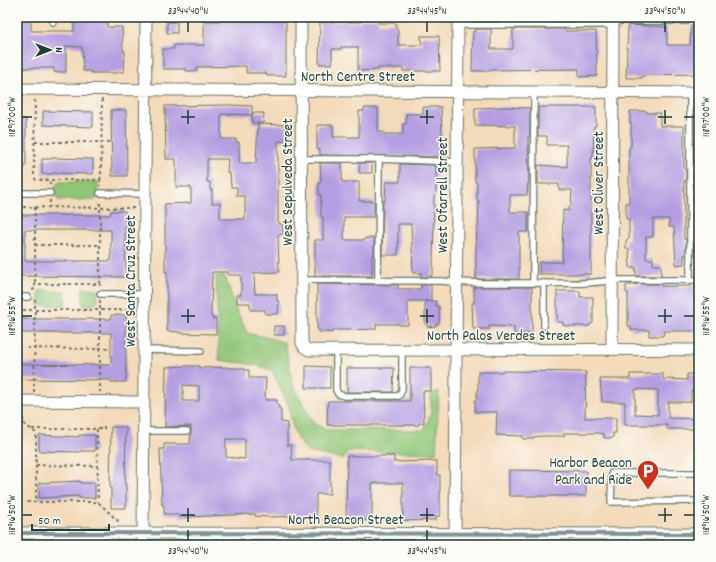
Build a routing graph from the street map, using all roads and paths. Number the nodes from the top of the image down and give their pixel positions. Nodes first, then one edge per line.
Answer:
1 (146, 17) edge
2 (302, 17) edge
3 (535, 17) edge
4 (690, 19) edge
5 (458, 21) edge
6 (613, 21) edge
7 (699, 21) edge
8 (535, 24) junction
9 (17, 89) edge
10 (35, 89) junction
11 (102, 89) junction
12 (146, 90) junction
13 (302, 91) junction
14 (457, 91) junction
15 (534, 92) junction
16 (613, 93) junction
17 (695, 93) edge
18 (35, 142) junction
19 (102, 142) junction
20 (110, 142) dead end
21 (302, 159) junction
22 (379, 159) junction
23 (457, 162) junction
24 (50, 180) junction
25 (100, 180) junction
26 (17, 193) edge
27 (50, 193) junction
28 (100, 193) junction
29 (146, 194) junction
30 (17, 206) edge
31 (35, 206) junction
32 (50, 206) junction
33 (100, 207) junction
34 (145, 208) junction
35 (35, 245) junction
36 (100, 245) junction
37 (690, 279) junction
38 (301, 280) junction
39 (378, 280) junction
40 (612, 280) junction
41 (699, 280) edge
42 (456, 282) junction
43 (533, 283) junction
44 (544, 283) junction
45 (36, 284) junction
46 (100, 284) junction
47 (35, 289) junction
48 (100, 294) junction
49 (144, 294) junction
50 (17, 297) edge
51 (28, 297) joint
52 (17, 310) edge
53 (35, 310) junction
54 (100, 310) junction
55 (144, 310) junction
56 (544, 326) dead end
57 (304, 347) joint
58 (27, 348) dead end
59 (35, 348) junction
60 (99, 348) junction
61 (109, 348) dead end
62 (612, 349) junction
63 (144, 350) junction
64 (201, 350) dead end
65 (336, 350) junction
66 (456, 350) junction
67 (699, 350) edge
68 (402, 351) junction
69 (25, 401) edge
70 (100, 401) junction
71 (144, 402) junction
72 (104, 424) dead end
73 (31, 429) junction
74 (97, 429) junction
75 (144, 431) junction
76 (187, 431) dead end
77 (36, 465) junction
78 (98, 466) junction
79 (699, 473) edge
80 (699, 501) edge
81 (27, 502) dead end
82 (98, 502) junction
83 (36, 503) junction
84 (17, 533) edge
85 (118, 533) junction
86 (143, 533) junction
87 (699, 534) edge
88 (247, 539) edge
89 (455, 540) edge
90 (143, 545) edge

1 - 12 street, West Santa Cruz Street
2 - 13 street, West Sepulveda Street
3 - 8 lane
4 - 6 lane
4 - 7 lane
5 - 8 lane
5 - 14 street, West Ofarrell Street
6 - 8 lane
6 - 16 street, West Oliver Street
9 - 10 street, North Centre Street
10 - 11 street, North Centre Street
10 - 18 path
11 - 12 street, North Centre Street
11 - 19 path
12 - 13 street, North Centre Street
12 - 29 street, West Santa Cruz Street
13 - 14 street, North Centre Street
13 - 21 street, West Sepulveda Street
14 - 15 street, North Centre Street
14 - 23 street, West Ofarrell Street
15 - 16 street, North Centre Street
15 - 43 lane
16 - 17 street, North Centre Street
16 - 40 street, West Oliver Street
17 - 37 lane
18 - 19 path
18 - 24 path
19 - 20 path
19 - 25 path
21 - 22 lane
21 - 38 street, West Sepulveda Street
22 - 23 lane
22 - 39 lane
23 - 42 street, West Ofarrell Street
24 - 25 path
24 - 27 path
25 - 28 path
26 - 27 lane
27 - 32 path
28 - 29 lane
28 - 33 path
29 - 34 street, West Santa Cruz Street
30 - 31 path
31 - 32 path
31 - 35 path
32 - 33 path
33 - 34 path
33 - 36 path
34 - 49 street, West Santa Cruz Street
35 - 36 path
35 - 45 path
36 - 46 path
37 - 40 lane
37 - 41 lane
38 - 39 lane
38 - 57 street, West Sepulveda Street
39 - 42 lane
40 - 44 lane
40 - 62 street, West Oliver Street
42 - 43 lane
42 - 66 street, West Ofarrell Street
43 - 44 lane
44 - 56 lane
45 - 46 path
45 - 47 path
46 - 48 path
47 - 51 path
47 - 53 path
48 - 49 lane
48 - 54 path
49 - 55 street, West Santa Cruz Street
50 - 51 lane
52 - 53 path
53 - 54 path
53 - 59 path
54 - 55 path
54 - 60 path
55 - 63 street, West Santa Cruz Street
57 - 65 street, North Palos Verdes Street
58 - 59 path
59 - 60 path
59 - 69 path
60 - 61 path
60 - 70 path
62 - 66 street, North Palos Verdes Street
62 - 67 street, North Palos Verdes Street
63 - 64 lane
63 - 71 street, West Santa Cruz Street
65 - 68 street, North Palos Verdes Street
65 - 68 lane
66 - 68 street, North Palos Verdes Street
66 - 89 street, West Ofarrell Street
69 - 70 street
69 - 73 path
70 - 71 street
71 - 75 street, West Santa Cruz Street
72 - 74 path
73 - 74 path
73 - 77 path
74 - 78 path
75 - 76 lane
75 - 86 street, West Santa Cruz Street
77 - 78 path
77 - 83 path
78 - 82 path
79 - 80 lane
81 - 83 path
82 - 83 path
82 - 85 path
84 - 85 street, North Beacon Street
85 - 86 street, North Beacon Street
86 - 88 street, North Beacon Street
86 - 90 street, West Santa Cruz Street
87 - 89 street, North Beacon Street
88 - 89 street, North Beacon Street

